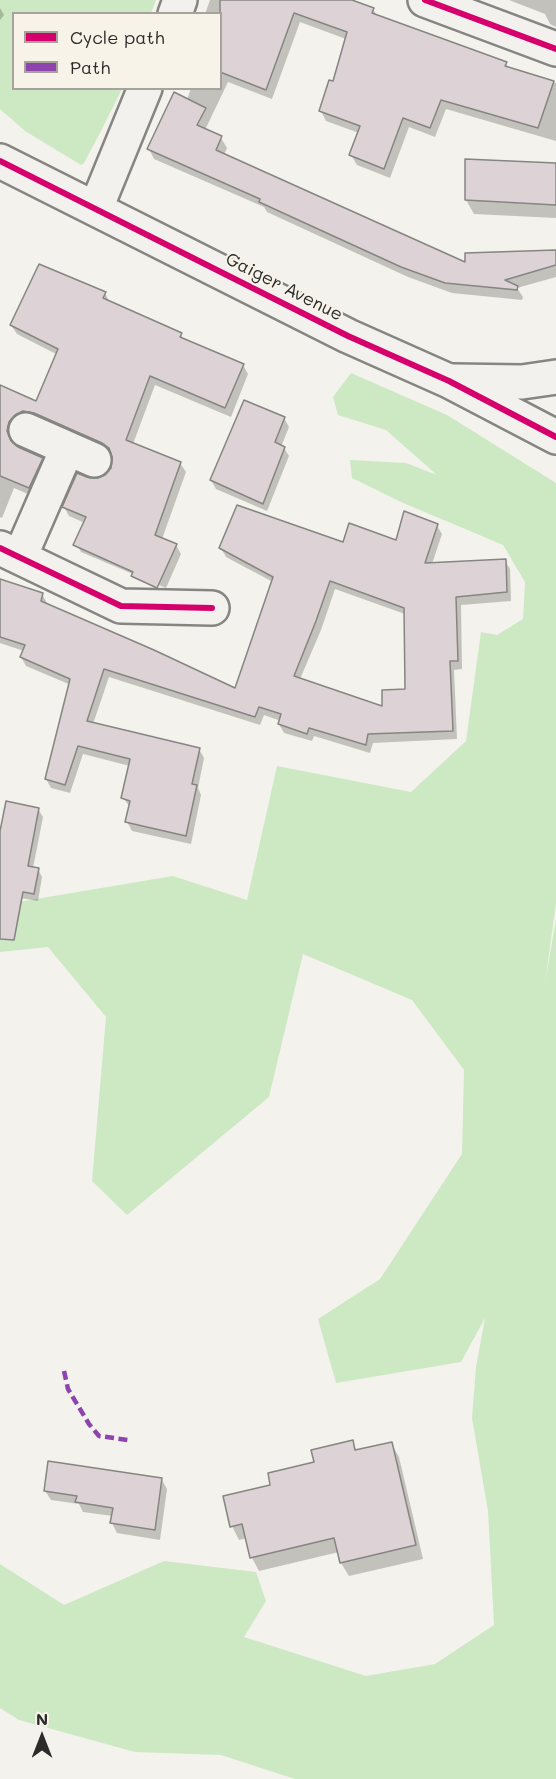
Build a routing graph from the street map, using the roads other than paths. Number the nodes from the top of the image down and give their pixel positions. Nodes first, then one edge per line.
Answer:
1 (442, 3) edge
2 (556, 49) edge
3 (145, 90) edge
4 (0, 161) edge
5 (96, 208) junction
6 (556, 377) edge
7 (448, 381) junction
8 (26, 430) dead end
9 (556, 437) edge
10 (10, 553) edge
11 (212, 608) dead end

1 - 2 street
3 - 5 street
4 - 5 street, Gaiger Avenue
5 - 7 street, Gaiger Avenue
6 - 7 street, Gaiger Avenue
7 - 9 street, Gaiger Avenue
8 - 10 street
10 - 11 street

